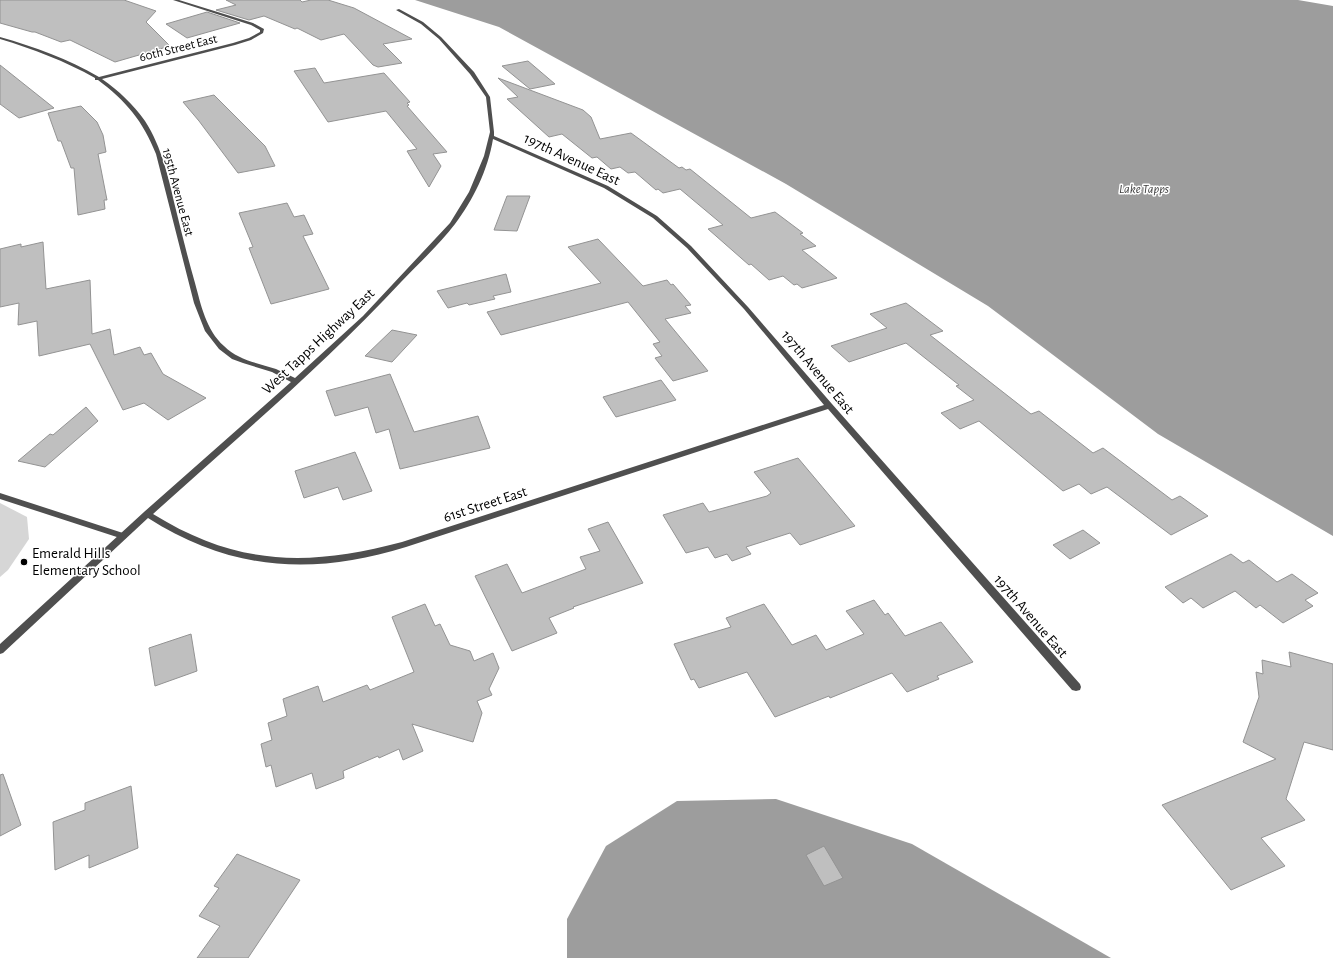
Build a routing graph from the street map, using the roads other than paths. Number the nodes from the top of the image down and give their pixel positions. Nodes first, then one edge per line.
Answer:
1 (175, 0) edge
2 (398, 10) dead end
3 (0, 38) edge
4 (97, 79) junction
5 (492, 137) junction
6 (296, 382) junction
7 (829, 406) junction
8 (0, 496) edge
9 (147, 514) junction
10 (123, 536) junction
11 (0, 650) edge
12 (1076, 687) dead end

1 - 4 street, 60th Street East
2 - 5 street, West Tapps Highway East
3 - 4 street, 195th Avenue East
4 - 6 street, 195th Avenue East
5 - 6 street, West Tapps Highway East
5 - 7 street, 197th Avenue East
6 - 9 street, West Tapps Highway East
7 - 9 street, 61st Street East
7 - 12 street, 197th Avenue East
8 - 10 street
9 - 10 street, West Tapps Highway East
10 - 11 street, West Tapps Highway East

